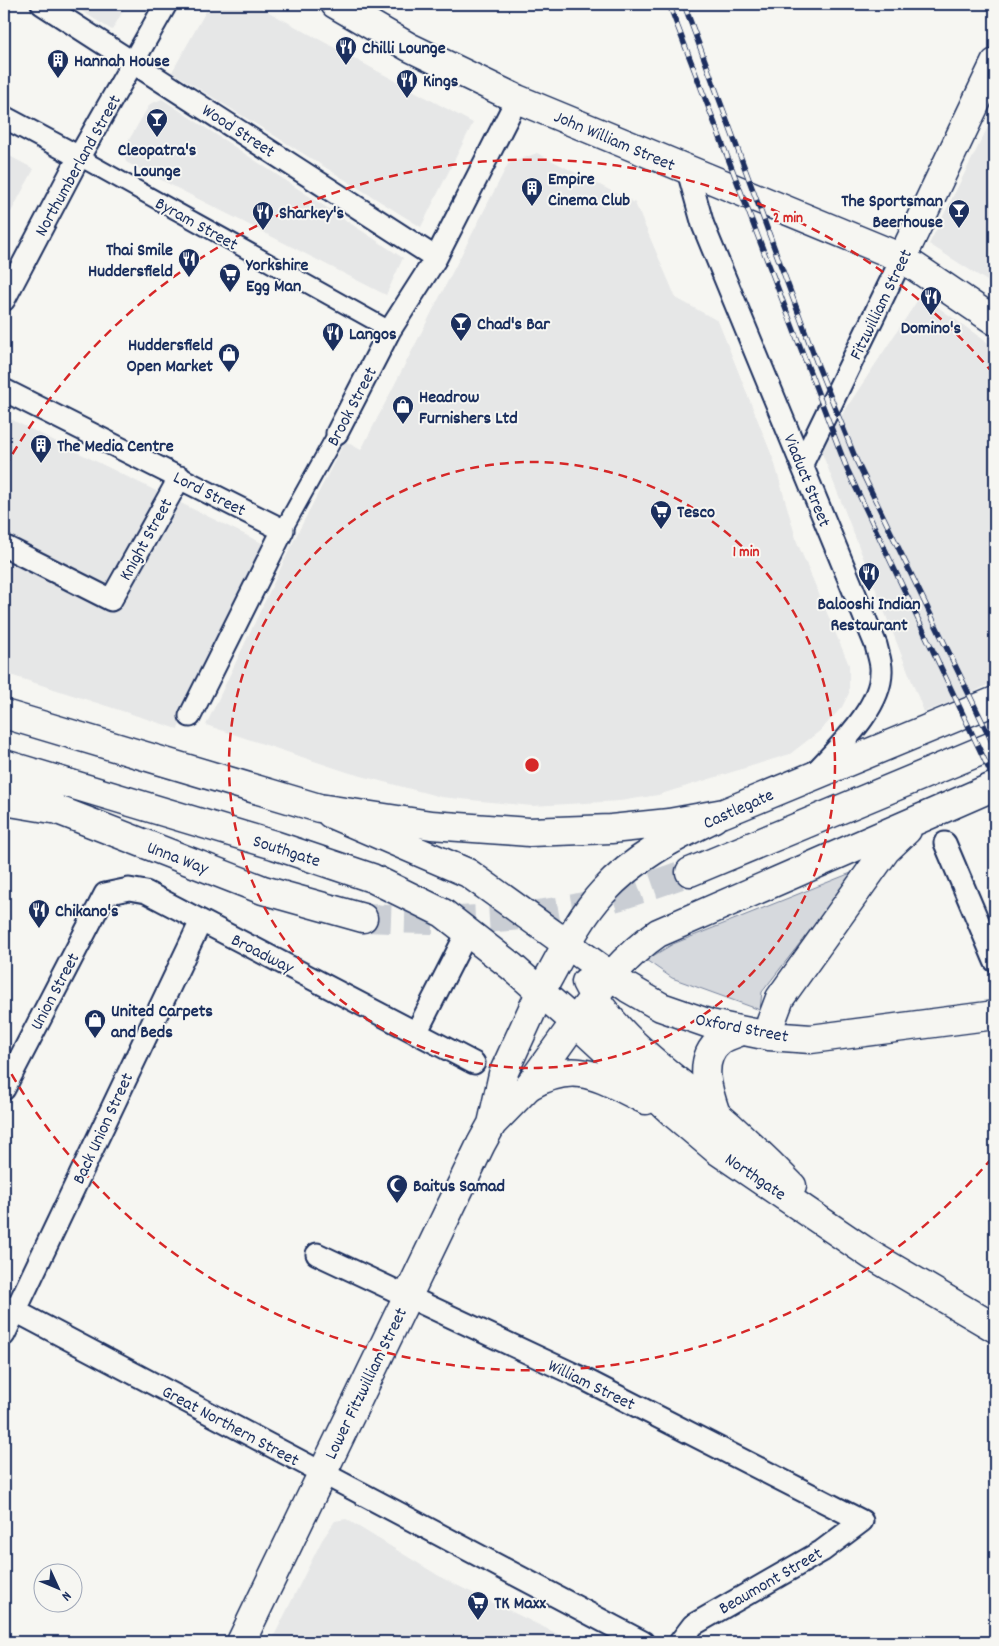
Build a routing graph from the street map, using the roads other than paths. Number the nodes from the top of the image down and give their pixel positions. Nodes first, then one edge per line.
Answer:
1 (42, 4) edge
2 (166, 4) edge
3 (335, 4) edge
4 (134, 61) junction
5 (995, 62) edge
6 (517, 99) junction
7 (4, 117) edge
8 (80, 157) junction
9 (688, 171) junction
10 (436, 258) junction
11 (902, 258) junction
12 (4, 300) edge
13 (994, 318) edge
14 (390, 330) junction
15 (4, 390) edge
16 (337, 434) joint
17 (802, 464) junction
18 (180, 477) junction
19 (283, 530) junction
20 (4, 546) edge
21 (995, 701) edge
22 (4, 714) edge
23 (190, 716) dead end
24 (995, 746) edge
25 (4, 764) edge
26 (4, 773) edge
27 (813, 776) junction
28 (995, 786) edge
29 (4, 801) edge
30 (319, 808) junction
31 (58, 810) junction
32 (724, 813) junction
33 (920, 819) junction
34 (945, 843) dead end
35 (690, 872) tunnel mouth
36 (105, 894) joint
37 (363, 918) tunnel mouth
38 (201, 921) junction
39 (468, 931) junction
40 (568, 944) junction
41 (995, 962) edge
42 (610, 975) junction
43 (540, 993) junction
44 (593, 997) junction
45 (995, 1016) edge
46 (576, 1022) junction
47 (742, 1031) junction
48 (416, 1033) junction
49 (769, 1036) junction
50 (474, 1063) dead end
51 (529, 1086) junction
52 (4, 1088) edge
53 (673, 1113) junction
54 (716, 1114) junction
55 (492, 1124) junction
56 (829, 1225) junction
57 (318, 1254) dead end
58 (407, 1296) junction
59 (10, 1308) edge
60 (995, 1328) edge
61 (4, 1335) edge
62 (322, 1472) junction
63 (862, 1520) joint
64 (241, 1642) edge
65 (644, 1642) edge
66 (680, 1642) edge

1 - 4 street, Wood Street
2 - 4 street, Northumberland Street
3 - 6 main road, John William Street
4 - 8 street, Northumberland Street
4 - 10 street, Wood Street
5 - 11 main road, Fitzwilliam Street
6 - 9 main road, John William Street
6 - 10 street, Brook Street
7 - 8 street, Byram Street
8 - 12 street, Northumberland Street
8 - 14 street, Byram Street
9 - 11 main road, John William Street
9 - 17 street, Viaduct Street
10 - 14 street, Brook Street
11 - 13 main road, John William Street
11 - 17 street, Fitzwilliam Street
14 - 16 street, Brook Street
15 - 18 street, Lord Street
16 - 19 street, Brook Street
17 - 27 street, Viaduct Street
18 - 19 street, Lord Street
18 - 20 street, Knight Street
19 - 23 street, Brook Street
21 - 27 main road, Castlegate
22 - 30 main road
24 - 35 main road
25 - 39 main road, Southgate
26 - 31 main road, Unna Way
27 - 32 main road, Castlegate
28 - 33 main road
29 - 31 main road
30 - 32 main road
30 - 40 main road
31 - 37 main road, Unna Way
32 - 40 main road, Castlegate
33 - 42 main road
33 - 49 main road
34 - 41 street
36 - 38 street, Broadway
36 - 52 street, Union Street
38 - 48 street, Broadway
38 - 59 street, Back Union Street
39 - 43 main road, Southgate
39 - 48 street
40 - 42 main road, Oxford Street
40 - 43 main road, Castlegate
40 - 44 main road
42 - 44 main road
42 - 47 main road, Oxford Street
43 - 46 main road, Northgate
43 - 55 main road, Lower Fitzwilliam Street
44 - 46 main road
44 - 54 main road
45 - 49 main road, Oxford Street
46 - 51 main road, Lower Fitzwilliam Street
46 - 53 main road, Northgate
47 - 49 main road, Oxford Street
47 - 54 main road
48 - 50 street, Broadway
51 - 53 main road
51 - 55 main road, Lower Fitzwilliam Street
53 - 56 main road, Northgate
54 - 56 main road
55 - 58 main road, Lower Fitzwilliam Street
56 - 60 main road, Northgate
57 - 58 street, William Street
58 - 62 main road, Lower Fitzwilliam Street
58 - 63 street, William Street
59 - 61 street, Back Union Street
59 - 62 street, Great Northern Street
62 - 64 main road, Lower Fitzwilliam Street
62 - 65 street, Great Northern Street
63 - 66 street, Beaumont Street

